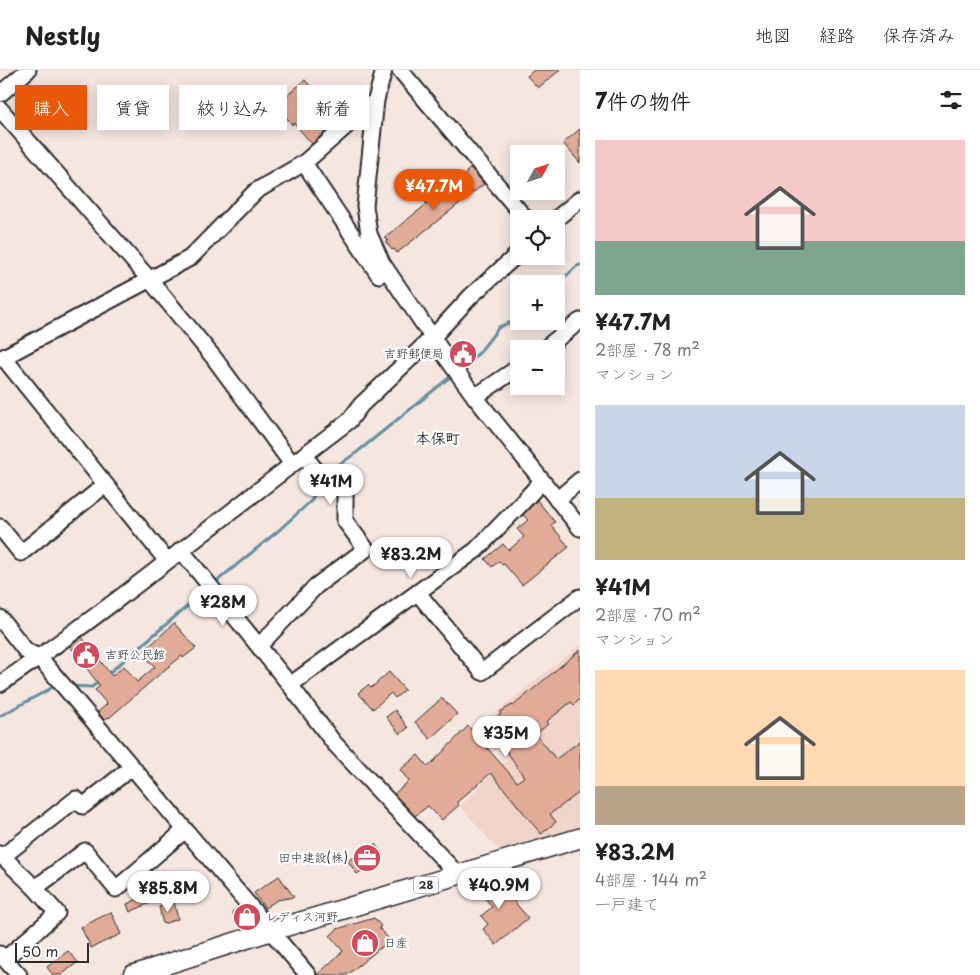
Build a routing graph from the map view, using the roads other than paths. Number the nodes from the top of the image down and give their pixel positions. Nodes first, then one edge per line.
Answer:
1 (28, 70) edge
2 (384, 70) edge
3 (400, 70) edge
4 (0, 94) edge
5 (376, 100) junction
6 (0, 109) edge
7 (304, 163) junction
8 (580, 199) edge
9 (518, 210) edge
10 (565, 212) edge
11 (510, 260) edge
12 (150, 280) junction
13 (396, 283) junction
14 (580, 321) edge
15 (433, 337) junction
16 (556, 340) edge
17 (2, 358) edge
18 (510, 373) edge
19 (475, 397) junction
20 (298, 460) junction
21 (580, 480) edge
22 (541, 482) junction
23 (105, 485) junction
24 (557, 500) junction
25 (0, 527) edge
26 (580, 528) edge
27 (181, 550) junction
28 (167, 562) junction
29 (418, 593) junction
30 (580, 597) edge
31 (0, 618) edge
32 (259, 646) junction
33 (39, 657) junction
34 (0, 684) edge
35 (290, 685) junction
36 (132, 767) junction
37 (185, 830) junction
38 (580, 838) edge
39 (1, 856) edge
40 (458, 875) junction
41 (35, 888) junction
42 (272, 931) junction
43 (2, 956) edge
44 (19, 975) edge
45 (133, 975) edge
46 (308, 975) edge

1 - 4 street
2 - 5 street
3 - 9 street
5 - 7 street
5 - 13 street
6 - 12 street
7 - 12 street
7 - 13 street
8 - 10 street
11 - 15 street
12 - 17 street
12 - 20 street
13 - 15 street
14 - 16 street
15 - 19 street
15 - 20 street
17 - 23 street
18 - 19 street
19 - 22 street
20 - 27 street
20 - 32 street
21 - 24 street
22 - 24 street
22 - 29 street
23 - 25 street
23 - 28 street
24 - 26 street
27 - 28 street
27 - 32 street
28 - 33 street
29 - 30 street
29 - 35 street
31 - 33 street
32 - 35 street
33 - 34 street
33 - 36 street
35 - 40 street
36 - 37 street
36 - 39 street
37 - 41 street
37 - 42 street
38 - 40 main road, 28
39 - 41 street
40 - 42 main road, 28
41 - 43 street
42 - 45 main road, 28
42 - 46 street
43 - 44 street

